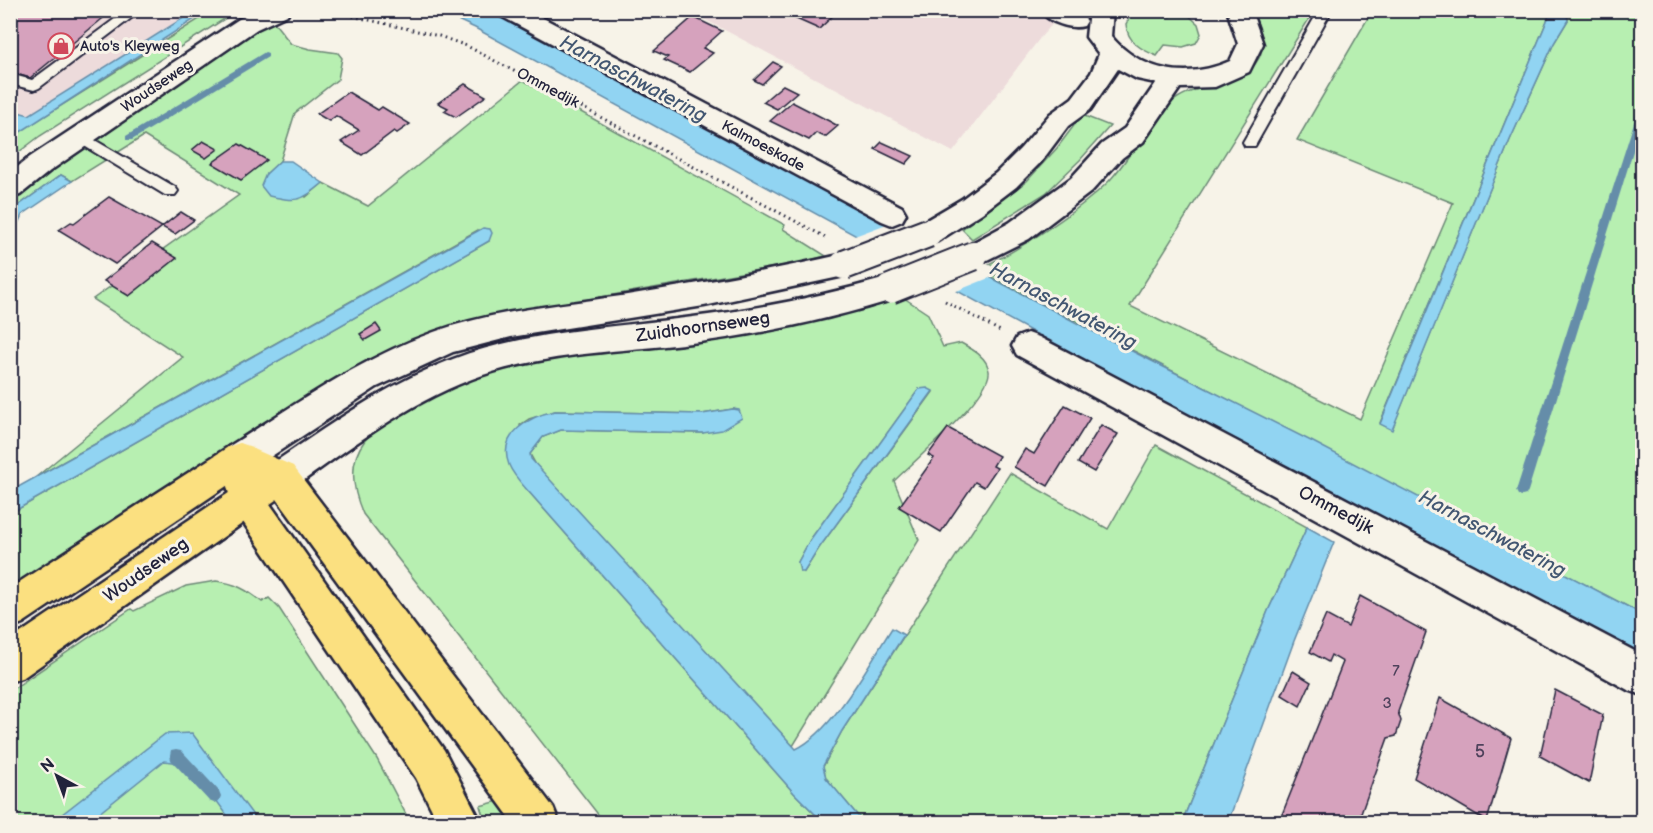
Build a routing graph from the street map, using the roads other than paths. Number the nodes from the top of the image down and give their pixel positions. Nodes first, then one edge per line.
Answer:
1 (136, 10) edge
2 (278, 10) edge
3 (508, 10) edge
4 (1052, 10) edge
5 (1218, 10) edge
6 (1239, 10) edge
7 (1326, 10) edge
8 (1086, 19) edge
9 (1112, 54) junction
10 (1164, 78) junction
11 (10, 79) edge
12 (1059, 120) junction
13 (81, 137) junction
14 (1250, 142) dead end
15 (10, 188) edge
16 (170, 191) dead end
17 (892, 214) dead end
18 (1028, 346) dead end
19 (240, 458) junction
20 (281, 477) junction
21 (247, 500) junction
22 (10, 610) edge
23 (10, 663) edge
24 (1642, 676) edge
25 (460, 822) edge
26 (538, 822) edge

1 - 11 lane
2 - 13 main road, Woudseweg
3 - 17 main road, Kalmoeskade
4 - 8 main road
5 - 10 main road
6 - 10 main road
7 - 14 lane
8 - 9 main road
8 - 12 main road, Zuidhoornseweg
9 - 10 main road
9 - 12 main road, Zuidhoornseweg
10 - 20 main road, Zuidhoornseweg, bridge
12 - 19 main road, Zuidhoornseweg, bridge
13 - 15 main road, Woudseweg
13 - 16 lane
18 - 24 main road, Ommedijk
19 - 20 main road
19 - 21 main road
19 - 22 main road
20 - 21 main road, Woudseweg
20 - 26 main road
21 - 23 main road, Woudseweg
21 - 25 main road

